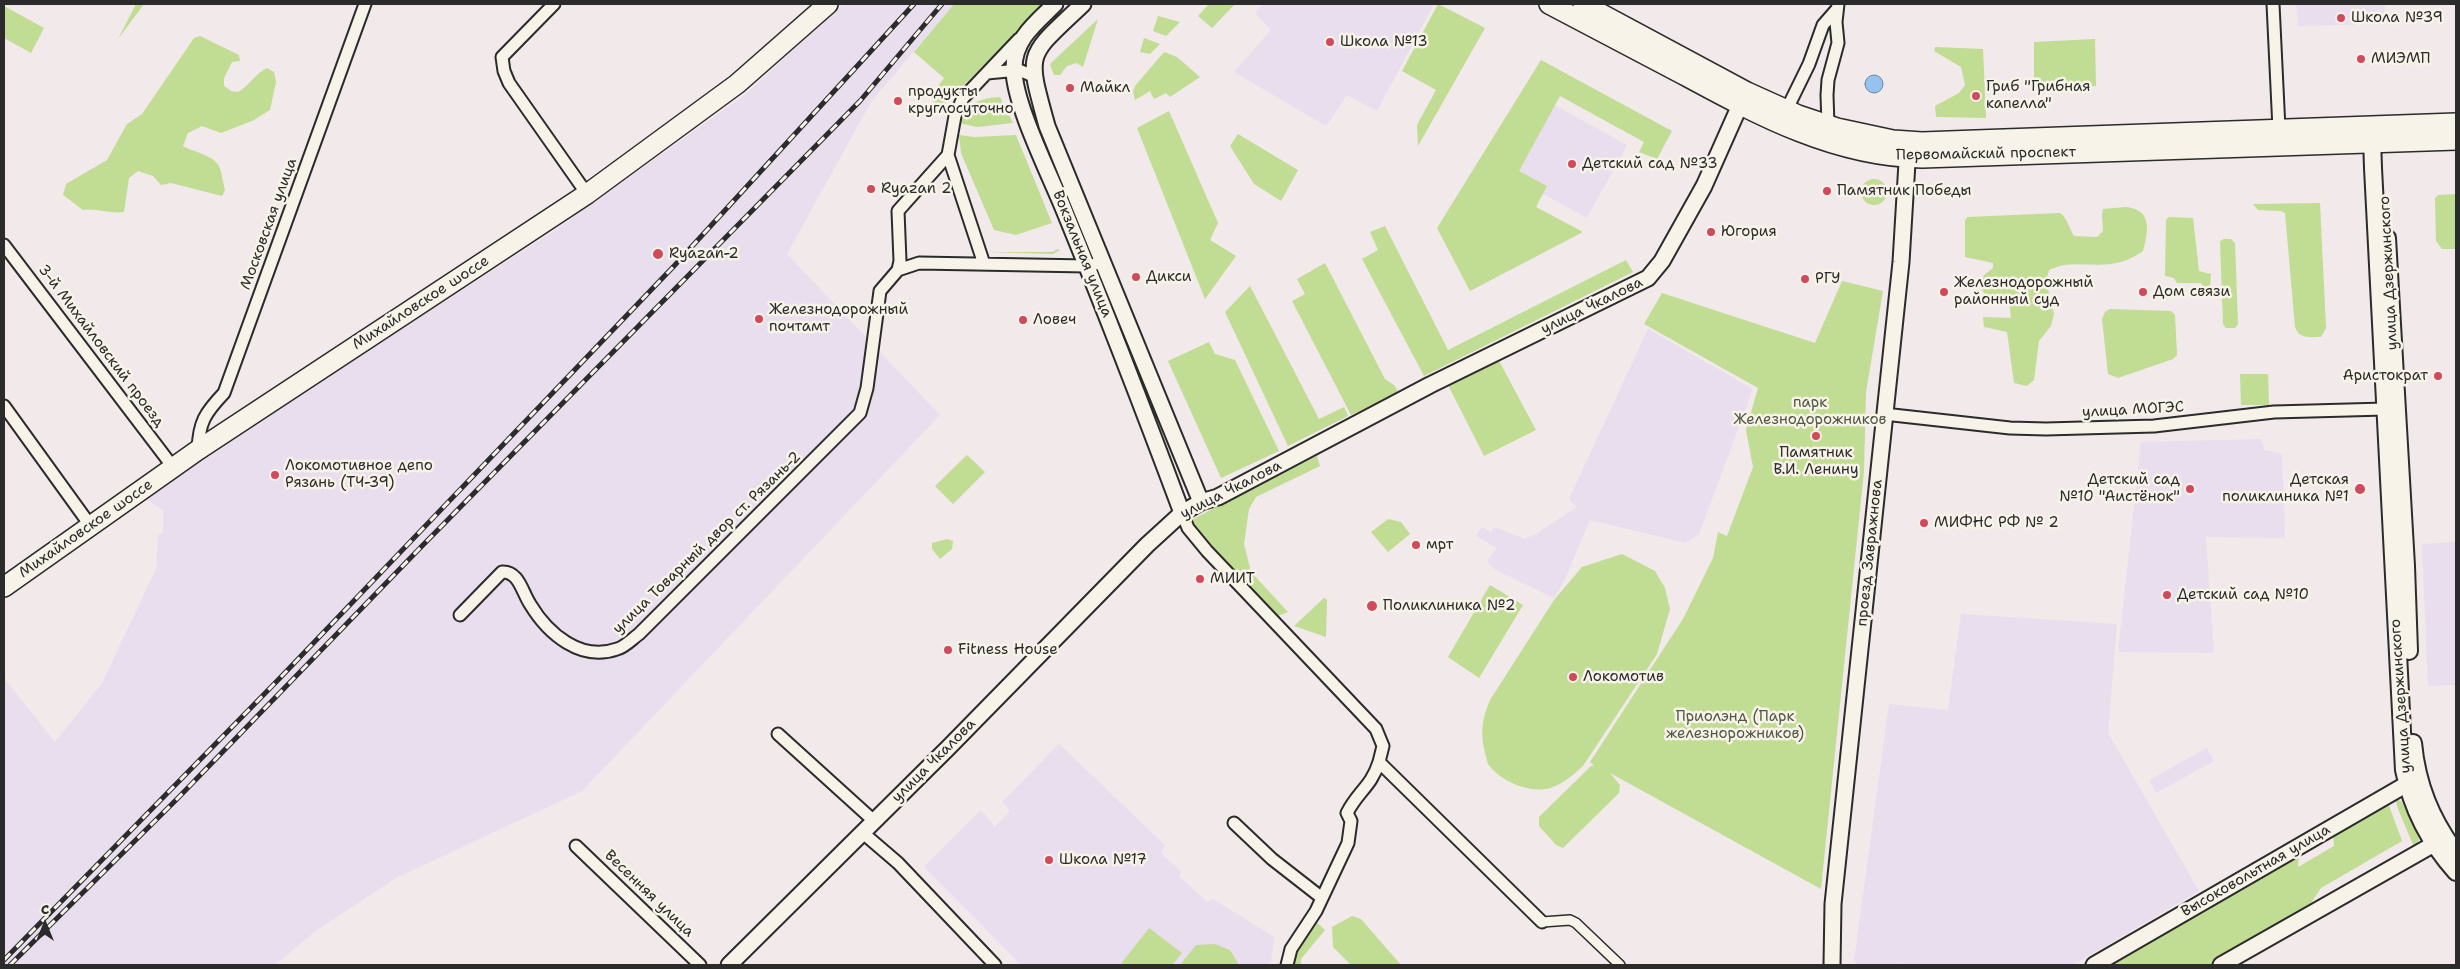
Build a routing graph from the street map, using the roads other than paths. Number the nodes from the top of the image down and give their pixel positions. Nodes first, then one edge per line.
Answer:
1 (365, 4) edge
2 (554, 4) edge
3 (828, 4) edge
4 (1055, 4) edge
5 (1082, 4) edge
6 (1549, 4) edge
7 (1582, 4) edge
8 (2273, 4) edge
9 (1837, 6) edge
10 (1027, 32) junction
11 (1014, 71) junction
12 (986, 73) junction
13 (1033, 76) junction
14 (1740, 106) junction
15 (1786, 110) junction
16 (2456, 123) edge
17 (1828, 125) junction
18 (2279, 129) junction
19 (2377, 133) junction
20 (2456, 140) edge
21 (1908, 150) junction
22 (948, 155) junction
23 (587, 194) junction
24 (4, 245) edge
25 (1104, 262) junction
26 (984, 264) junction
27 (1087, 266) junction
28 (898, 270) junction
29 (4, 406) edge
30 (2385, 409) junction
31 (1884, 414) junction
32 (198, 450) junction
33 (173, 467) junction
34 (1201, 502) junction
35 (1182, 513) junction
36 (90, 525) junction
37 (2400, 566) junction
38 (4, 588) edge
39 (460, 615) dead end
40 (778, 734) dead end
41 (1379, 762) junction
42 (2413, 782) junction
43 (874, 821) junction
44 (1234, 823) dead end
45 (863, 833) junction
46 (2439, 841) junction
47 (576, 846) dead end
48 (2456, 853) edge
49 (2456, 872) edge
50 (1322, 898) junction
51 (1542, 922) joint
52 (700, 965) edge
53 (729, 965) edge
54 (995, 965) edge
55 (1287, 965) edge
56 (1620, 965) edge
57 (1832, 965) edge
58 (2094, 965) edge
59 (2221, 965) edge

1 - 32 street, Московская улица
2 - 23 street
3 - 23 main road, Михайловское шоссе
4 - 10 street, Вокзальная улица
5 - 13 street, Вокзальная улица
6 - 14 main road, Первомайский проспект
7 - 15 main road, Первомайский проспект
8 - 18 street
9 - 15 street
9 - 17 street
10 - 11 street, Вокзальная улица
10 - 12 street
11 - 12 street
11 - 13 street
11 - 27 street, Вокзальная улица
12 - 22 street
13 - 25 street, Вокзальная улица
14 - 21 main road, Первомайский проспект
14 - 34 street, улица Чкалова
15 - 17 main road, Первомайский проспект
16 - 19 main road, Первомайский проспект
17 - 21 main road, Первомайский проспект
18 - 19 main road, Первомайский проспект
18 - 21 main road, Первомайский проспект
19 - 20 main road, Первомайский проспект
19 - 21 main road, Первомайский проспект
19 - 30 main road, улица Дзержинского
19 - 37 main road, улица Дзержинского
21 - 31 street, проезд Завражнова
22 - 26 street
22 - 28 street
23 - 32 main road, Михайловское шоссе
24 - 33 street, 3-й Михайловский проезд
25 - 27 street
25 - 34 street, Вокзальная улица
26 - 27 street
26 - 28 street
27 - 35 street, Вокзальная улица
28 - 39 street, улица Товарный двор ст. Рязань-2
29 - 36 street
30 - 31 street, улица МОГЭС
30 - 37 main road, улица Дзержинского
31 - 57 street, проезд Завражнова
32 - 33 main road, Михайловское шоссе
33 - 36 main road, Михайловское шоссе
34 - 35 street, улица Чкалова
35 - 41 street
35 - 43 street, улица Чкалова
36 - 38 main road, Михайловское шоссе
37 - 42 main road, улица Дзержинского
40 - 43 street
41 - 50 street
41 - 51 street
42 - 46 main road, улица Дзержинского
42 - 58 street, Высоковольтная улица
43 - 45 street, улица Чкалова
44 - 50 street
45 - 53 street, улица Чкалова
45 - 54 street
46 - 48 main road, улица Дзержинского
46 - 49 main road, улица Дзержинского
46 - 59 street
47 - 52 street, Весенняя улица
50 - 55 street
51 - 56 street

